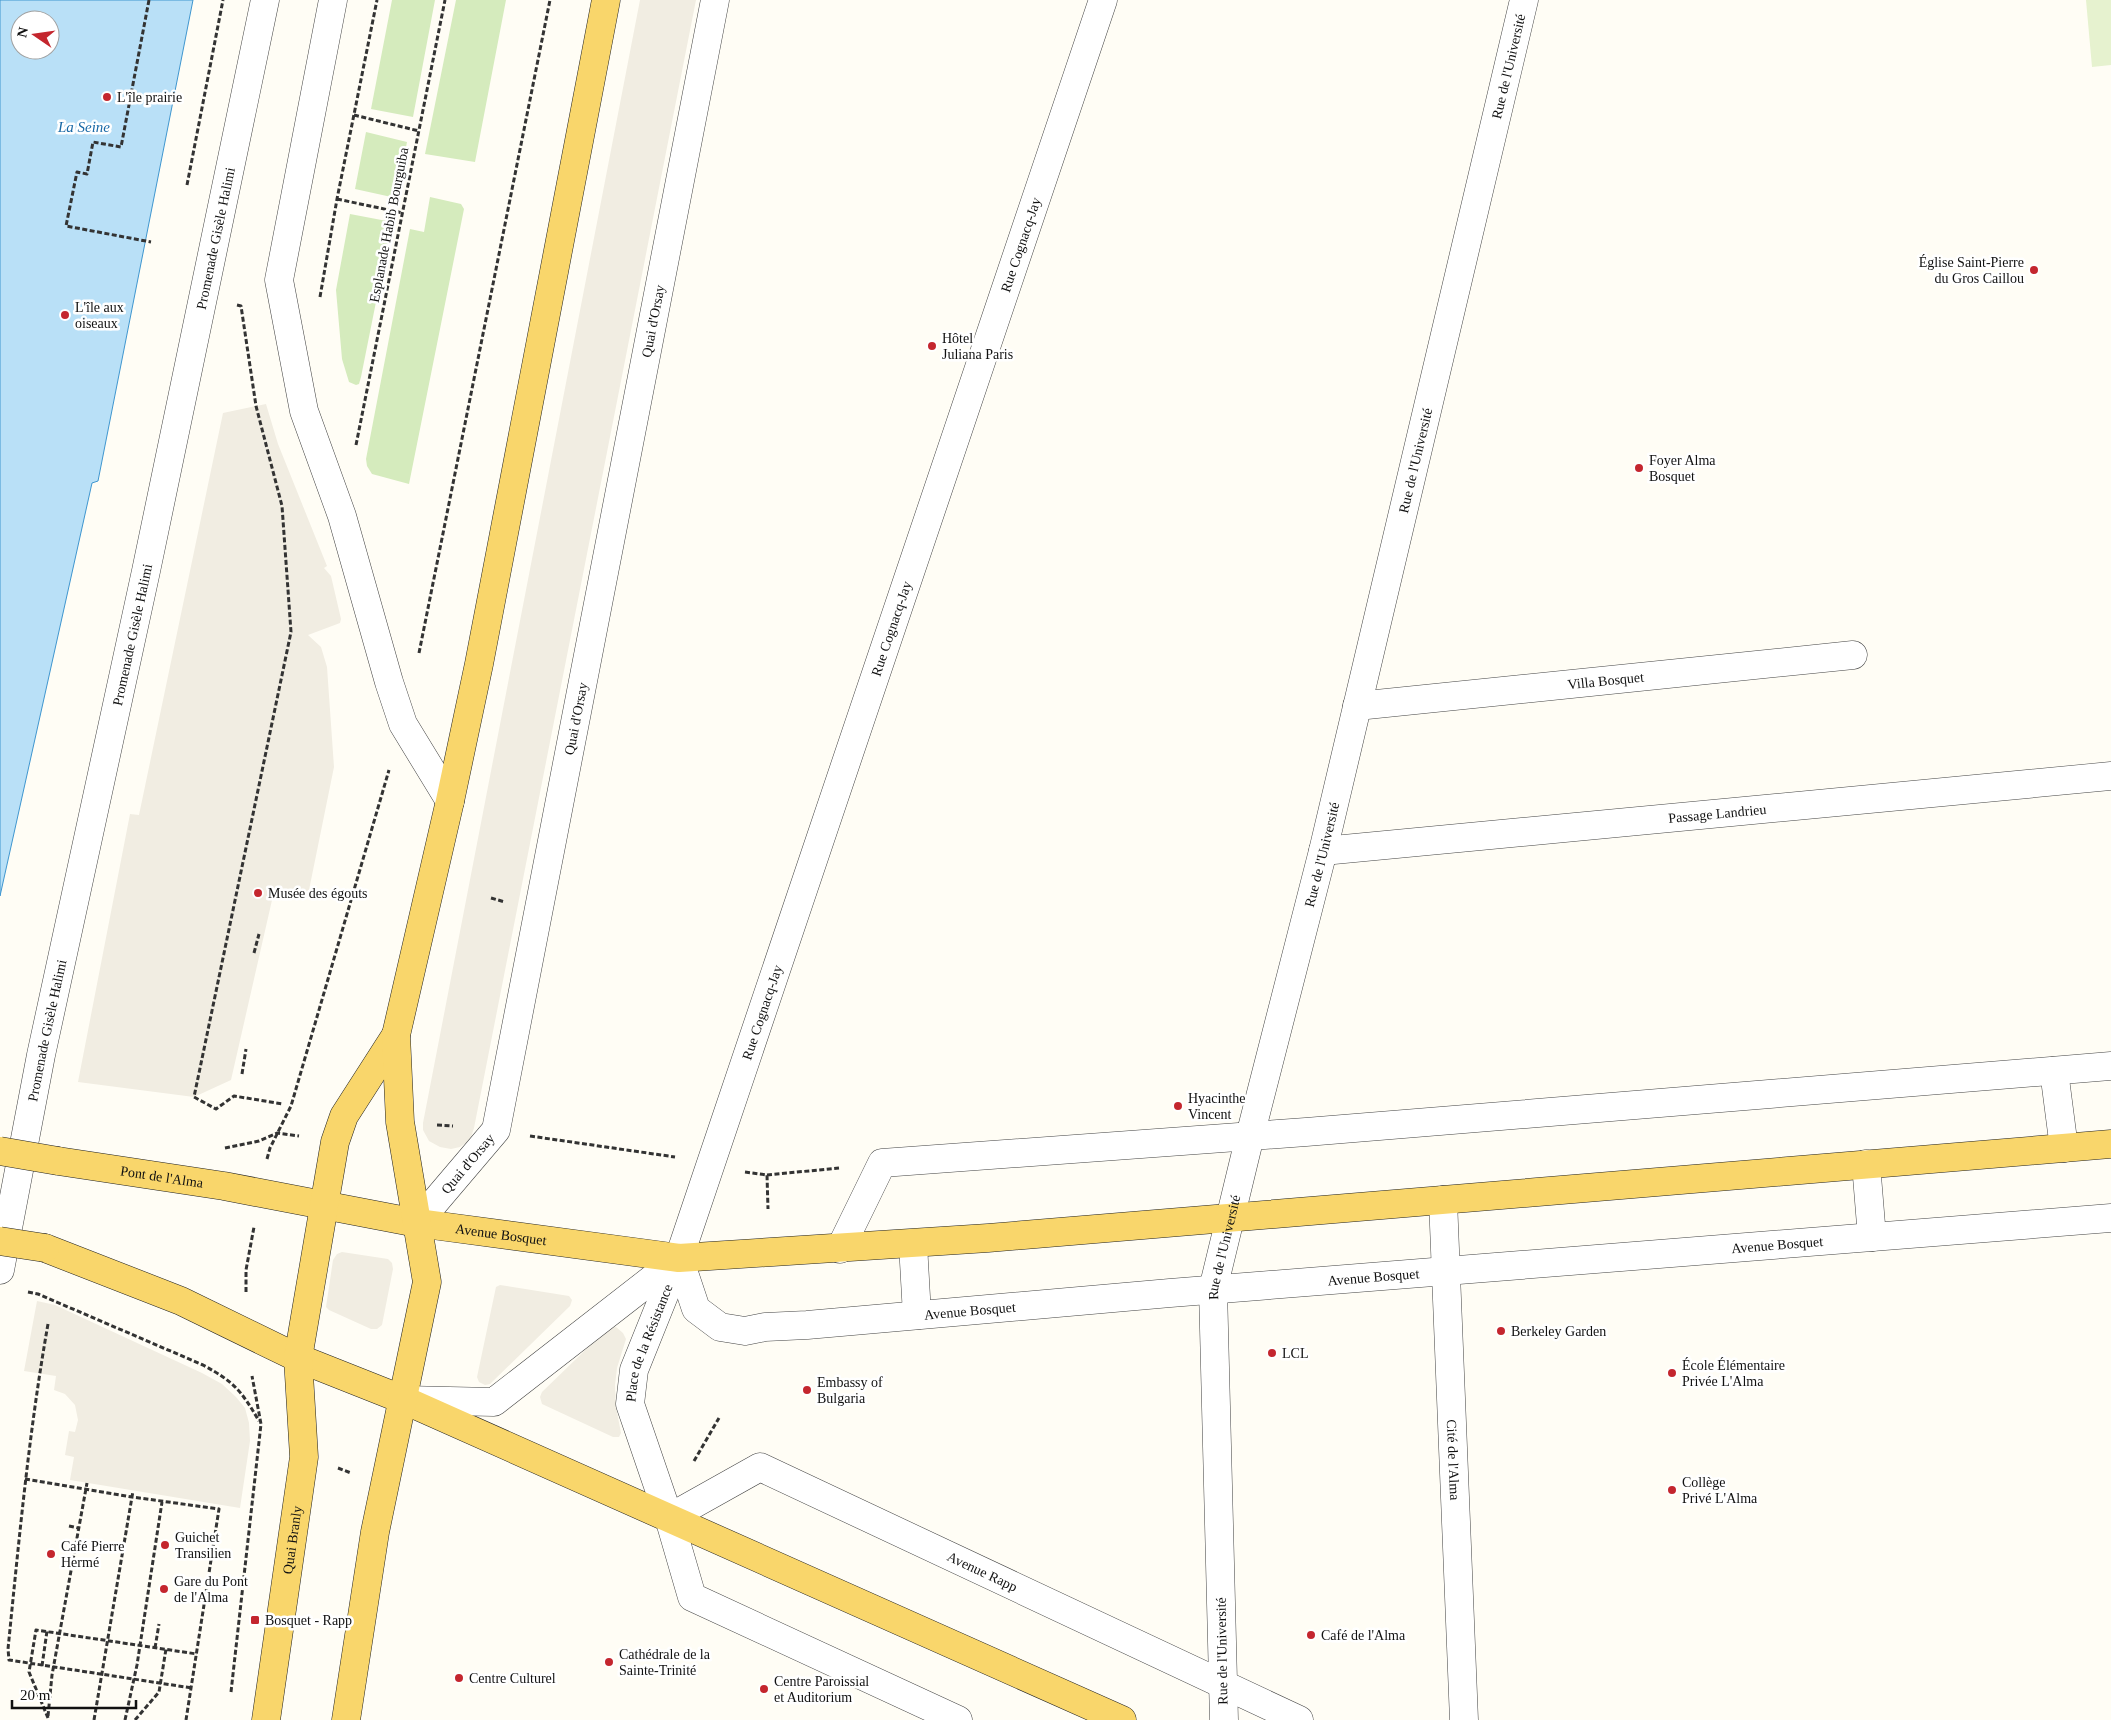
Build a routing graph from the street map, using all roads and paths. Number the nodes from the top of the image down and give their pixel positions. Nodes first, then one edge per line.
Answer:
1 (149, 0) edge
2 (265, 0) edge
3 (333, 0) edge
4 (376, 0) edge
5 (445, 0) edge
6 (550, 0) edge
7 (606, 0) edge
8 (715, 0) edge
9 (1103, 0) edge
10 (1524, 0) edge
11 (354, 115) junction
12 (419, 131) junction
13 (337, 199) junction
14 (403, 212) junction
15 (150, 242) dead end
16 (202, 300) junction
17 (320, 300) dead end
18 (354, 453) dead end
19 (1853, 655) dead end
20 (418, 660) dead end
21 (1357, 706) junction
22 (403, 724) junction
23 (2111, 776) edge
24 (450, 801) junction
25 (1323, 851) junction
26 (259, 934) dead end
27 (254, 953) dead end
28 (396, 1035) junction
29 (246, 1049) dead end
30 (2111, 1066) edge
31 (2054, 1071) junction
32 (242, 1074) dead end
33 (283, 1104) dead end
34 (432, 1124) dead end
35 (457, 1126) dead end
36 (522, 1135) dead end
37 (1250, 1136) junction
38 (2111, 1144) edge
39 (2064, 1148) junction
40 (226, 1149) dead end
41 (0, 1151) edge
42 (677, 1157) dead end
43 (882, 1163) junction
44 (1866, 1164) junction
45 (741, 1171) dead end
46 (767, 1175) junction
47 (260, 1194) junction
48 (1443, 1200) junction
49 (324, 1206) junction
50 (768, 1209) dead end
51 (1230, 1218) junction
52 (2111, 1218) edge
53 (417, 1223) junction
54 (1872, 1237) junction
55 (0, 1241) edge
56 (913, 1244) junction
57 (840, 1249) junction
58 (679, 1258) junction
59 (0, 1270) edge
60 (1445, 1271) junction
61 (1213, 1290) junction
62 (38, 1294) dead end
63 (917, 1315) junction
64 (48, 1324) dead end
65 (245, 1332) junction
66 (298, 1358) junction
67 (404, 1400) junction
68 (719, 1418) dead end
69 (693, 1463) dead end
70 (25, 1479) junction
71 (87, 1483) dead end
72 (86, 1490) junction
73 (133, 1491) dead end
74 (132, 1497) junction
75 (162, 1502) junction
76 (669, 1518) junction
77 (70, 1526) dead end
78 (78, 1528) junction
79 (159, 1624) dead end
80 (47, 1631) junction
81 (106, 1640) junction
82 (155, 1648) junction
83 (166, 1649) junction
84 (197, 1654) junction
85 (42, 1666) junction
86 (101, 1675) junction
87 (1223, 1686) junction
88 (232, 1687) dead end
89 (192, 1688) junction
90 (48, 1719) edge
91 (94, 1720) edge
92 (126, 1720) edge
93 (135, 1720) edge
94 (186, 1720) edge
95 (266, 1720) edge
96 (346, 1720) edge
97 (958, 1720) edge
98 (1122, 1720) edge
99 (1224, 1720) edge
100 (1299, 1720) edge
101 (1464, 1720) edge

1 - 15 path
2 - 16 street, Promenade Gisèle Halimi
3 - 22 street
4 - 11 path
5 - 12 path, Esplanade Habib Bourguiba
6 - 20 path
7 - 24 main road
8 - 53 street, Quai d'Orsay
9 - 58 street, Rue Cognacq-Jay
10 - 21 street, Rue de l'Université
11 - 12 path
11 - 13 path
12 - 14 path, Esplanade Habib Bourguiba
13 - 14 path
13 - 17 path
14 - 18 path, Esplanade Habib Bourguiba
16 - 33 path
16 - 59 street, Promenade Gisèle Halimi
19 - 21 street, Villa Bosquet
21 - 25 street, Rue de l'Université
22 - 24 street
22 - 40 path
23 - 25 street, Passage Landrieu
24 - 28 main road
25 - 37 street, Rue de l'Université
26 - 27 path
28 - 49 main road
28 - 53 main road
29 - 32 path
30 - 31 street
31 - 37 street
31 - 39 street
34 - 35 path
36 - 42 path
37 - 43 street
37 - 51 street, Rue de l'Université
38 - 39 main road, Avenue Bosquet
39 - 44 main road, Avenue Bosquet
41 - 47 main road, Pont de l'Alma, bridge
43 - 46 path
43 - 57 street
44 - 48 main road, Avenue Bosquet
44 - 54 street
45 - 46 path
46 - 50 path
47 - 49 main road, Pont de l'Alma
47 - 65 path
48 - 51 main road, Avenue Bosquet
48 - 60 street, Cité de l'Alma
49 - 53 main road, Avenue Bosquet
49 - 66 main road
51 - 56 main road, Avenue Bosquet
51 - 61 street, Rue de l'Université
52 - 54 street, Avenue Bosquet
53 - 58 main road, Avenue Bosquet
53 - 67 main road
54 - 60 street, Avenue Bosquet
55 - 65 main road, bridge
56 - 57 main road, Avenue Bosquet
56 - 63 street
57 - 58 main road, Avenue Bosquet
58 - 63 street, Avenue Bosquet
58 - 67 street, Place de la Résistance
58 - 76 street, Place de la Résistance
60 - 61 street, Avenue Bosquet
60 - 101 street, Cité de l'Alma
61 - 63 street, Avenue Bosquet
61 - 87 street, Rue de l'Université
62 - 88 path
64 - 70 path
65 - 66 main road
66 - 67 main road, Place de la Résistance
66 - 95 main road, Quai Branly
67 - 76 main road, Place de la Résistance
67 - 96 main road
68 - 69 path
70 - 72 path
70 - 85 path
71 - 72 path
72 - 74 path
72 - 78 path
73 - 74 path
74 - 75 path
74 - 81 path
75 - 84 path
75 - 92 path
76 - 87 street, Avenue Rapp
76 - 97 street
76 - 98 main road
77 - 78 path
78 - 90 path
79 - 82 path
80 - 81 path
80 - 85 path
80 - 90 path
81 - 82 path
81 - 86 path
82 - 83 path
83 - 84 path
83 - 93 path
84 - 89 path
85 - 86 path
86 - 89 path
86 - 91 path
87 - 99 street, Rue de l'Université
87 - 100 street, Avenue Rapp
89 - 94 path

